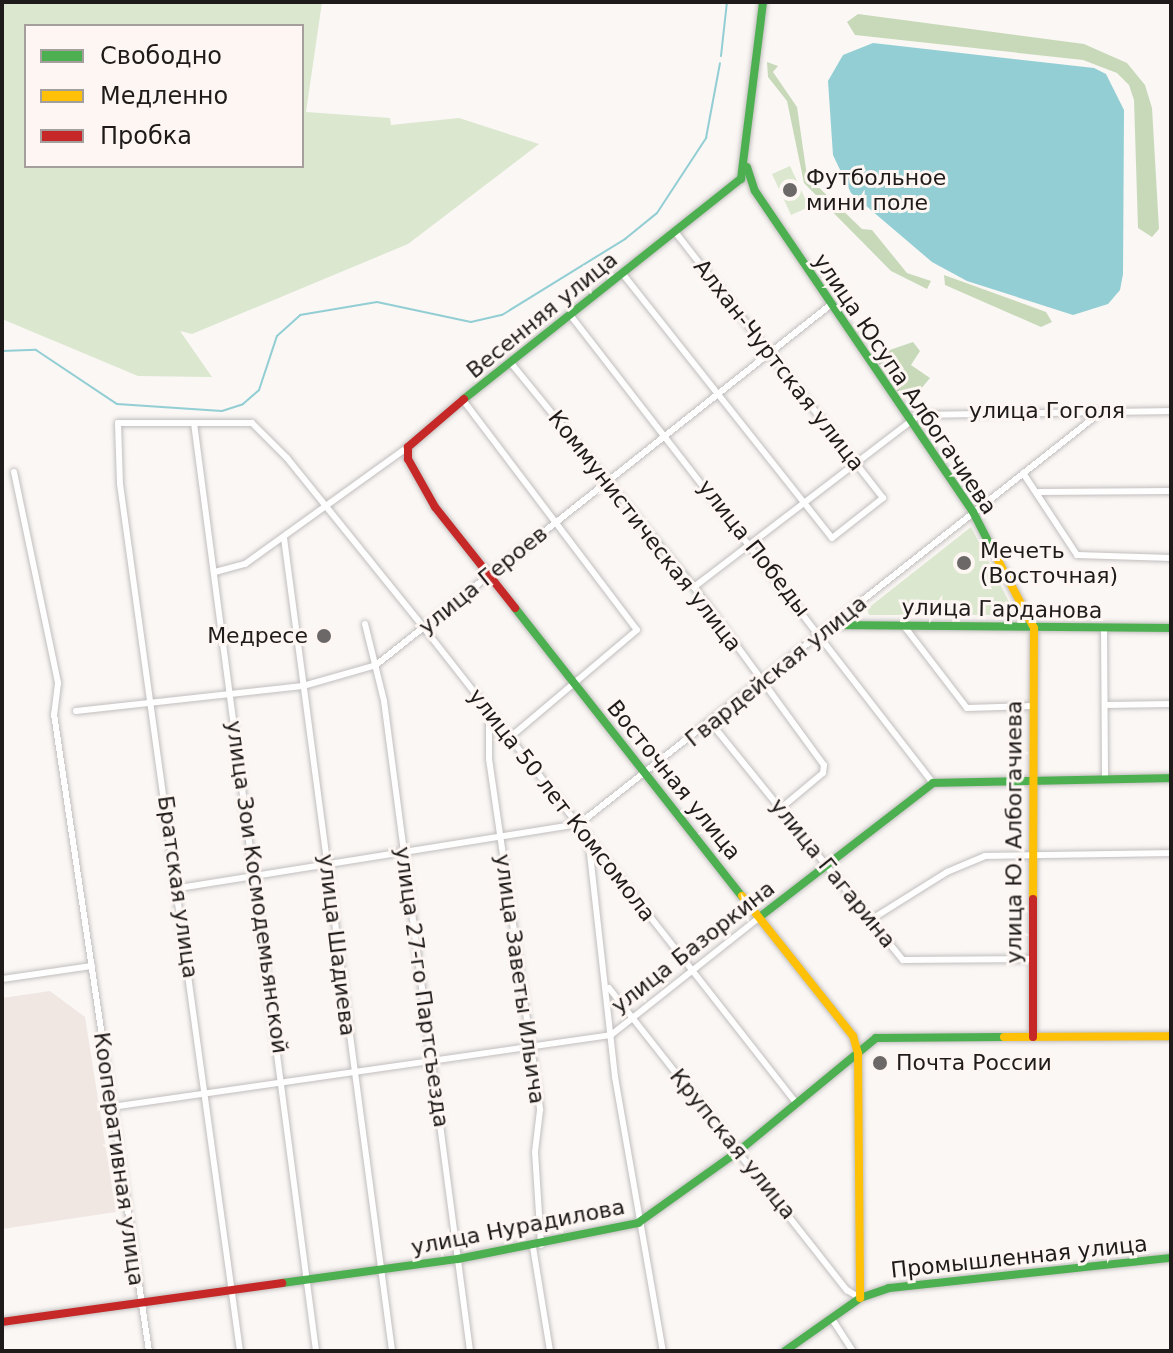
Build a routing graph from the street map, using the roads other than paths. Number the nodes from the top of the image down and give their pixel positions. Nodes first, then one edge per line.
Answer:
1 (763, 2) edge
2 (747, 162) junction
3 (675, 232) junction
4 (622, 273) junction
5 (829, 306) junction
6 (571, 316) junction
7 (769, 353) junction
8 (511, 363) junction
9 (717, 392) junction
10 (463, 400) junction
11 (1171, 411) edge
12 (1101, 412) junction
13 (909, 421) junction
14 (118, 423) joint
15 (194, 423) junction
16 (664, 435) junction
17 (408, 447) junction
18 (855, 462) junction
19 (14, 472) dead end
20 (1023, 473) junction
21 (607, 481) junction
22 (1171, 491) edge
23 (1039, 492) junction
24 (803, 503) junction
25 (325, 507) junction
26 (973, 512) junction
27 (557, 522) junction
28 (284, 538) junction
29 (750, 544) junction
30 (1171, 558) edge
31 (215, 572) junction
32 (490, 575) junction
33 (694, 587) junction
34 (365, 624) dead end
35 (833, 625) junction
36 (904, 626) junction
37 (424, 628) junction
38 (1034, 628) junction
39 (1171, 628) edge
40 (1104, 629) junction
41 (821, 634) junction
42 (376, 665) junction
43 (762, 683) junction
44 (575, 685) junction
45 (303, 686) junction
46 (230, 694) junction
47 (153, 700) junction
48 (1171, 704) edge
49 (1105, 705) junction
50 (1032, 706) junction
51 (76, 711) dead end
52 (489, 713) junction
53 (711, 723) junction
54 (509, 738) junction
55 (647, 775) junction
56 (1171, 778) edge
57 (1105, 779) junction
58 (1032, 781) junction
59 (933, 783) junction
60 (781, 808) junction
61 (579, 824) junction
62 (588, 835) junction
63 (500, 838) junction
64 (405, 853) junction
65 (1032, 853) junction
66 (1171, 853) edge
67 (829, 864) junction
68 (328, 867) junction
69 (254, 878) junction
70 (179, 888) junction
71 (761, 916) junction
72 (872, 919) junction
73 (1032, 959) junction
74 (92, 966) junction
75 (691, 972) junction
76 (2, 979) edge
77 (607, 986) junction
78 (633, 1018) junction
79 (611, 1035) junction
80 (853, 1036) junction
81 (1171, 1036) edge
82 (1033, 1037) junction
83 (870, 1040) junction
84 (531, 1048) junction
85 (858, 1054) junction
86 (433, 1063) junction
87 (354, 1075) junction
88 (284, 1086) junction
89 (205, 1095) junction
90 (797, 1104) junction
91 (111, 1107) junction
92 (740, 1150) junction
93 (638, 1223) junction
94 (537, 1246) junction
95 (1171, 1258) edge
96 (458, 1259) junction
97 (381, 1269) junction
98 (306, 1280) junction
99 (232, 1290) junction
100 (860, 1298) junction
101 (141, 1303) junction
102 (832, 1319) junction
103 (2, 1322) edge
104 (149, 1351) edge
105 (240, 1351) edge
106 (316, 1351) edge
107 (392, 1351) edge
108 (470, 1351) edge
109 (550, 1351) edge
110 (663, 1351) edge
111 (785, 1351) edge
112 (853, 1351) edge

1 - 2 street, Весенняя улица
2 - 3 street, Весенняя улица
2 - 5 street, улица Юсупа Албогачиева
3 - 4 street, Весенняя улица
3 - 7 street, Алхан-Чуртская улица
4 - 6 street, Весенняя улица
4 - 9 street
5 - 7 street, улица Героев
5 - 13 street, улица Юсупа Албогачиева
6 - 8 street, Весенняя улица
6 - 16 street, улица Победы
7 - 9 street, улица Героев
7 - 18 street, Алхан-Чуртская улица
8 - 10 street, Весенняя улица
8 - 21 street, Коммунистическая улица
9 - 16 street, улица Героев
9 - 24 street
10 - 17 street, Весенняя улица
10 - 27 street
11 - 12 street, улица Гоголя
12 - 13 street, улица Гоголя
12 - 20 street, Гвардейская улица
13 - 18 street, улица Гоголя
13 - 26 street, улица Юсупа Албогачиева
14 - 15 street, улица 50 лет Комсомола
14 - 47 street, Братская улица
15 - 25 street, улица 50 лет Комсомола
15 - 31 street, улица Зои Космодемьянской
16 - 21 street, улица Героев
16 - 29 street, улица Победы
17 - 25 street, Весенняя улица
17 - 32 street, Восточная улица
18 - 24 street, улица Гоголя
18 - 24 street, Алхан-Чуртская улица
19 - 74 street, Кооперативная улица
20 - 23 street
20 - 26 street, Гвардейская улица
21 - 27 street, улица Героев
21 - 33 street, Коммунистическая улица
22 - 23 street
23 - 30 street
24 - 29 street, улица Гоголя
25 - 28 street, Весенняя улица
25 - 37 street, улица 50 лет Комсомола
26 - 35 street, Гвардейская улица
26 - 38 street, улица Юсупа Албогачиева
27 - 32 street, улица Героев
27 - 44 street
28 - 31 street, Весенняя улица
28 - 45 street, улица Шадиева
29 - 33 street, улица Гоголя
29 - 41 street, улица Победы
31 - 46 street, улица Зои Космодемьянской
32 - 37 street, улица Героев
32 - 44 street, Восточная улица
33 - 43 street, Коммунистическая улица
34 - 42 street, улица 27-го Партсъезда
35 - 36 street, улица Гарданова
35 - 41 street, Гвардейская улица
36 - 38 street, улица Гарданова
36 - 50 street
37 - 42 street, улица Героев
37 - 52 street, улица 50 лет Комсомола
38 - 40 street, улица Гарданова
38 - 50 street, улица Ю. Албогачиева
39 - 40 street, улица Гарданова
40 - 49 street
41 - 43 street, Гвардейская улица
41 - 59 street, улица Победы
42 - 45 street, улица Героев
42 - 64 street, улица 27-го Партсъезда
43 - 53 street, Гвардейская улица
43 - 60 street, Коммунистическая улица
44 - 54 street
44 - 55 street, Восточная улица
45 - 46 street, улица Героев
45 - 68 street, улица Шадиева
46 - 47 street, улица Героев
46 - 69 street, улица Зои Космодемьянской
47 - 51 street, улица Героев
47 - 70 street, Братская улица
48 - 49 street
49 - 57 street
50 - 58 street, улица Ю. Албогачиева
52 - 54 street, улица 50 лет Комсомола
52 - 63 street, улица Заветы Ильича
53 - 55 street, Гвардейская улица
53 - 60 street, улица Гагарина
54 - 61 street, улица 50 лет Комсомола
55 - 61 street, Гвардейская улица
55 - 71 street, Восточная улица
56 - 57 street
57 - 58 street
58 - 59 street
58 - 65 street, улица Ю. Албогачиева
59 - 67 street, улица Базоркина
60 - 67 street, улица Гагарина
61 - 62 street, улица 50 лет Комсомола
61 - 63 street, Гвардейская улица
62 - 75 street, улица 50 лет Комсомола
62 - 77 street
63 - 64 street, Гвардейская улица
63 - 84 street, улица Заветы Ильича
64 - 68 street, Гвардейская улица
64 - 86 street, улица 27-го Партсъезда
65 - 66 street
65 - 72 street
65 - 73 street, улица Ю. Албогачиева
67 - 71 street, улица Базоркина
67 - 72 street, улица Гагарина
68 - 69 street, Гвардейская улица
68 - 87 street, улица Шадиева
69 - 70 street, Гвардейская улица
69 - 88 street, улица Зои Космодемьянской
70 - 89 street, Братская улица
71 - 75 street, улица Базоркина
71 - 80 street, Восточная улица
72 - 73 street, улица Гагарина
73 - 82 street, улица Ю. Албогачиева
74 - 76 street
74 - 91 street, Кооперативная улица
75 - 78 street, улица Базоркина
75 - 90 street, улица 50 лет Комсомола
77 - 78 street, Крупская улица
77 - 79 street
78 - 79 street, улица Базоркина
78 - 92 street, Крупская улица
79 - 84 street, улица Базоркина
79 - 93 street
80 - 83 street
80 - 85 street, Восточная улица
81 - 82 street
82 - 83 street
83 - 85 street, улица Нурадилова
84 - 86 street, улица Базоркина
84 - 94 street, улица Заветы Ильича
85 - 90 street, улица Нурадилова
85 - 100 street, Восточная улица
86 - 87 street, улица Базоркина
86 - 96 street, улица 27-го Партсъезда
87 - 88 street, улица Базоркина
87 - 97 street, улица Шадиева
88 - 89 street, улица Базоркина
88 - 98 street, улица Зои Космодемьянской
89 - 91 street, улица Базоркина
89 - 99 street, Братская улица
90 - 92 street, улица Нурадилова
91 - 101 street, Кооперативная улица
92 - 93 street, улица Нурадилова
92 - 100 street, Крупская улица
93 - 94 street, улица Нурадилова
93 - 110 street
94 - 96 street, улица Нурадилова
94 - 109 street, улица Заветы Ильича
95 - 100 street, Промышленная улица
96 - 97 street, улица Нурадилова
96 - 108 street, улица 27-го Партсъезда
97 - 98 street, улица Нурадилова
97 - 107 street, улица Шадиева
98 - 99 street, улица Нурадилова
98 - 106 street, улица Зои Космодемьянской
99 - 101 street, улица Нурадилова
99 - 105 street, Братская улица
100 - 102 street, Промышленная улица
101 - 103 street, улица Нурадилова
101 - 104 street, Кооперативная улица
102 - 111 street, Промышленная улица
102 - 112 street

